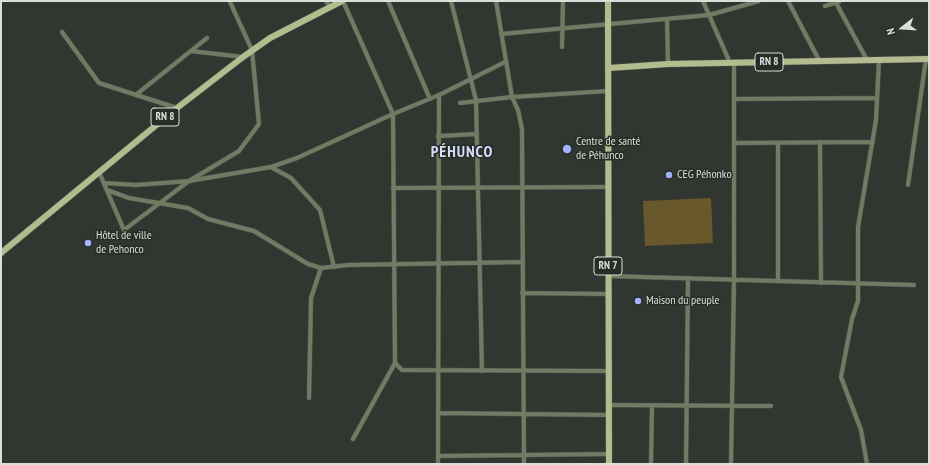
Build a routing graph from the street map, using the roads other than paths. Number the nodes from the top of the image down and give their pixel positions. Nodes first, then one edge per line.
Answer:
1 (343, 1) edge
2 (388, 1) edge
3 (450, 1) edge
4 (496, 1) edge
5 (563, 1) edge
6 (608, 1) edge
7 (703, 1) edge
8 (759, 1) edge
9 (788, 1) edge
10 (837, 1) edge
11 (230, 2) edge
12 (328, 3) edge
13 (825, 6) dead end
14 (708, 15) junction
15 (667, 19) junction
16 (608, 23) junction
17 (562, 28) junction
18 (62, 32) dead end
19 (501, 34) junction
20 (207, 38) dead end
21 (562, 47) dead end
22 (252, 50) junction
23 (190, 52) junction
24 (243, 56) junction
25 (928, 59) edge
26 (819, 60) junction
27 (867, 60) junction
28 (879, 60) junction
29 (505, 62) junction
30 (732, 63) junction
31 (668, 64) junction
32 (609, 68) junction
33 (470, 78) junction
34 (608, 91) junction
35 (137, 94) junction
36 (439, 95) junction
37 (512, 97) junction
38 (877, 98) junction
39 (430, 99) junction
40 (734, 99) junction
41 (476, 100) junction
42 (460, 103) dead end
43 (177, 108) junction
44 (393, 114) junction
45 (477, 134) junction
46 (438, 136) junction
47 (820, 142) junction
48 (873, 142) junction
49 (734, 143) junction
50 (778, 143) junction
51 (271, 167) junction
52 (99, 172) junction
53 (189, 181) junction
54 (104, 183) junction
55 (908, 185) dead end
56 (522, 186) junction
57 (438, 187) junction
58 (478, 187) junction
59 (608, 187) junction
60 (393, 188) junction
61 (107, 190) junction
62 (159, 203) junction
63 (124, 230) junction
64 (127, 237) dead end
65 (1, 253) edge
66 (522, 262) junction
67 (479, 263) junction
68 (394, 264) junction
69 (438, 264) junction
70 (334, 266) junction
71 (321, 268) junction
72 (608, 276) junction
73 (688, 278) junction
74 (734, 280) junction
75 (778, 281) junction
76 (821, 282) junction
77 (857, 284) junction
78 (914, 285) dead end
79 (522, 293) junction
80 (608, 294) junction
81 (395, 363) junction
82 (438, 370) junction
83 (482, 371) junction
84 (523, 371) junction
85 (608, 371) junction
86 (309, 398) dead end
87 (609, 405) junction
88 (652, 406) junction
89 (686, 406) junction
90 (732, 406) junction
91 (771, 406) dead end
92 (438, 413) junction
93 (523, 414) junction
94 (609, 415) junction
95 (353, 440) dead end
96 (609, 454) junction
97 (524, 455) junction
98 (438, 456) junction
99 (438, 464) edge
100 (524, 464) edge
101 (609, 464) edge
102 (651, 464) edge
103 (686, 464) edge
104 (731, 464) edge
105 (867, 464) edge

1 - 12 main road, RN 8
1 - 44 street
2 - 39 street
3 - 33 street
4 - 19 street
5 - 17 street
6 - 16 main road
7 - 14 street
8 - 14 street
9 - 26 street
10 - 13 street
10 - 27 street
11 - 22 street
12 - 22 main road, RN 8
14 - 15 street
14 - 30 street
15 - 16 street
15 - 31 street
16 - 17 street
16 - 32 main road
17 - 19 street
17 - 21 street
18 - 35 street
19 - 29 street
20 - 23 street
22 - 24 main road, RN 8
22 - 53 street
23 - 24 street
23 - 35 street
24 - 43 main road, RN 8
25 - 28 main road, RN 8
25 - 55 street
26 - 27 main road, RN 8
26 - 30 main road, RN 8
27 - 28 main road, RN 8
28 - 38 street
29 - 33 street
29 - 37 street
30 - 31 main road, RN 8
30 - 40 street
31 - 32 main road, RN 8
32 - 34 main road, RN 7
33 - 36 street
33 - 41 street
34 - 37 street
34 - 59 main road, RN 7
35 - 43 street
36 - 39 street
36 - 46 street
37 - 41 street
37 - 56 street
38 - 40 street
38 - 48 street
39 - 44 street
40 - 49 street
41 - 42 street
41 - 45 street
43 - 52 main road, RN 8
44 - 51 street
44 - 60 street
45 - 46 street
45 - 58 street
46 - 57 street
47 - 48 street
47 - 50 street
47 - 76 street
48 - 77 street
49 - 50 street
49 - 74 street
50 - 75 street
51 - 53 street
51 - 70 street
52 - 54 street
52 - 65 main road, RN 8
53 - 54 street
53 - 62 street
54 - 61 street
56 - 58 street
56 - 59 street
56 - 66 street
57 - 58 street
57 - 60 street
57 - 69 street
58 - 67 street
59 - 72 main road, RN 7
60 - 68 street
61 - 62 street
61 - 63 street
62 - 63 street
62 - 71 street
63 - 64 street
66 - 67 street
66 - 79 street
67 - 69 street
67 - 83 street
68 - 69 street
68 - 70 street
68 - 81 street
69 - 82 street
70 - 71 street
71 - 86 street
72 - 73 street
72 - 80 main road, RN 7
73 - 74 street
73 - 89 street
74 - 75 street
74 - 90 street
75 - 76 street
76 - 77 street
77 - 78 street
77 - 105 street
79 - 80 street
79 - 84 street
80 - 85 main road, RN 7
81 - 82 street
81 - 95 street
82 - 83 street
82 - 92 street
83 - 84 street
84 - 85 street
84 - 93 street
85 - 87 main road, RN 7
87 - 88 street
87 - 94 main road, RN 7
88 - 89 street
88 - 102 street
89 - 90 street
89 - 103 street
90 - 91 street
90 - 104 street
92 - 93 street
92 - 98 street
93 - 94 street
93 - 97 street
94 - 96 main road, RN 7
96 - 97 street
96 - 101 main road, RN 7
97 - 98 street
97 - 100 street
98 - 99 street

